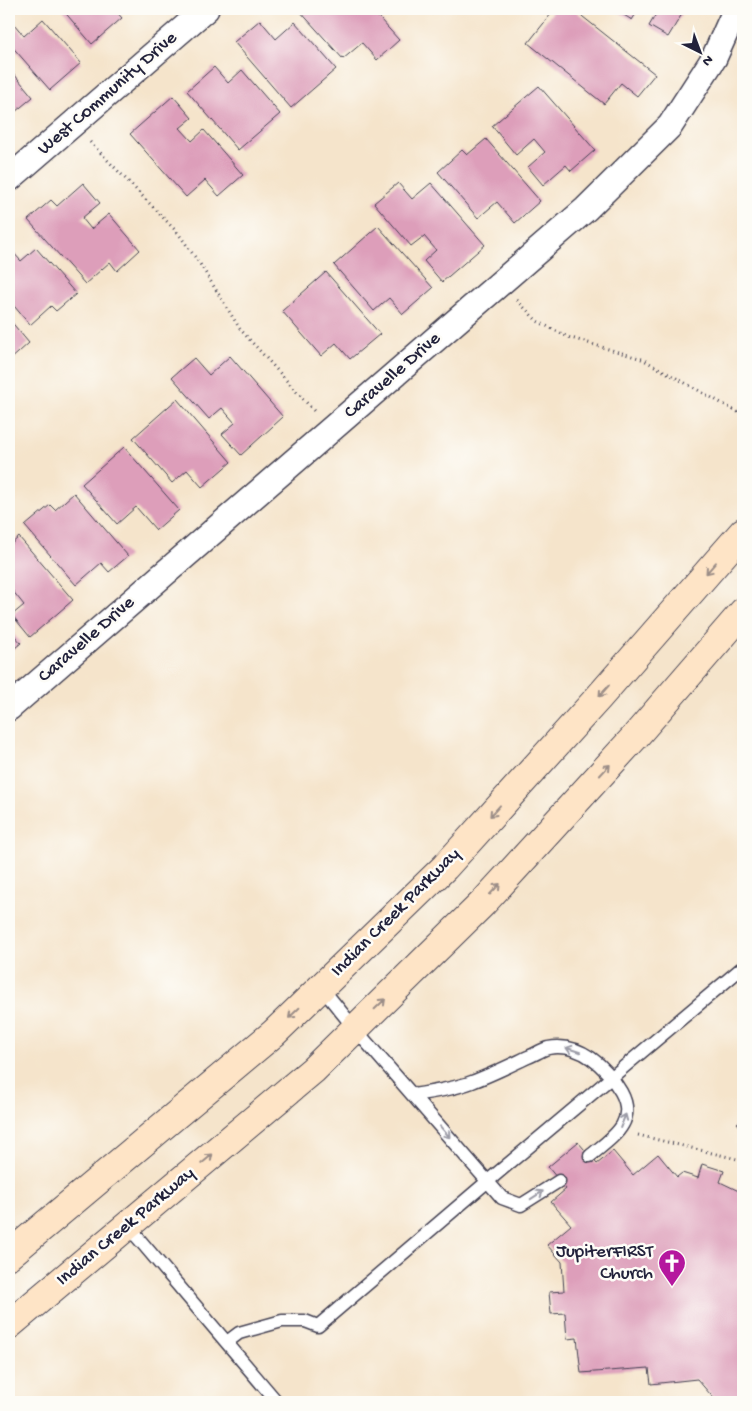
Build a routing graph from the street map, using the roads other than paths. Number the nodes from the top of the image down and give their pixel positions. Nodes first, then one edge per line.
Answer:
1 (206, 9) edge
2 (736, 9) edge
3 (9, 179) edge
4 (743, 532) edge
5 (743, 612) edge
6 (9, 708) edge
7 (743, 967) edge
8 (321, 987) junction
9 (355, 1029) junction
10 (612, 1077) junction
11 (413, 1095) junction
12 (590, 1156) dead end
13 (488, 1181) junction
14 (559, 1181) dead end
15 (127, 1226) junction
16 (9, 1255) edge
17 (9, 1325) edge
18 (227, 1342) junction
19 (277, 1402) edge

1 - 3 street, West Community Drive
2 - 6 street, Caravelle Drive
4 -> 8 street, Indian Creek Parkway
9 -> 5 street, Indian Creek Parkway
7 - 10 lane
8 - 9 lane
8 -> 16 street, Indian Creek Parkway
9 - 11 lane
15 -> 9 street, Indian Creek Parkway
10 -> 11 lane
12 -> 10 lane
10 - 13 lane
11 -> 13 lane
13 -> 14 lane
13 - 18 lane
15 - 17 street, Indian Creek Parkway
15 - 18 lane
18 - 19 lane

